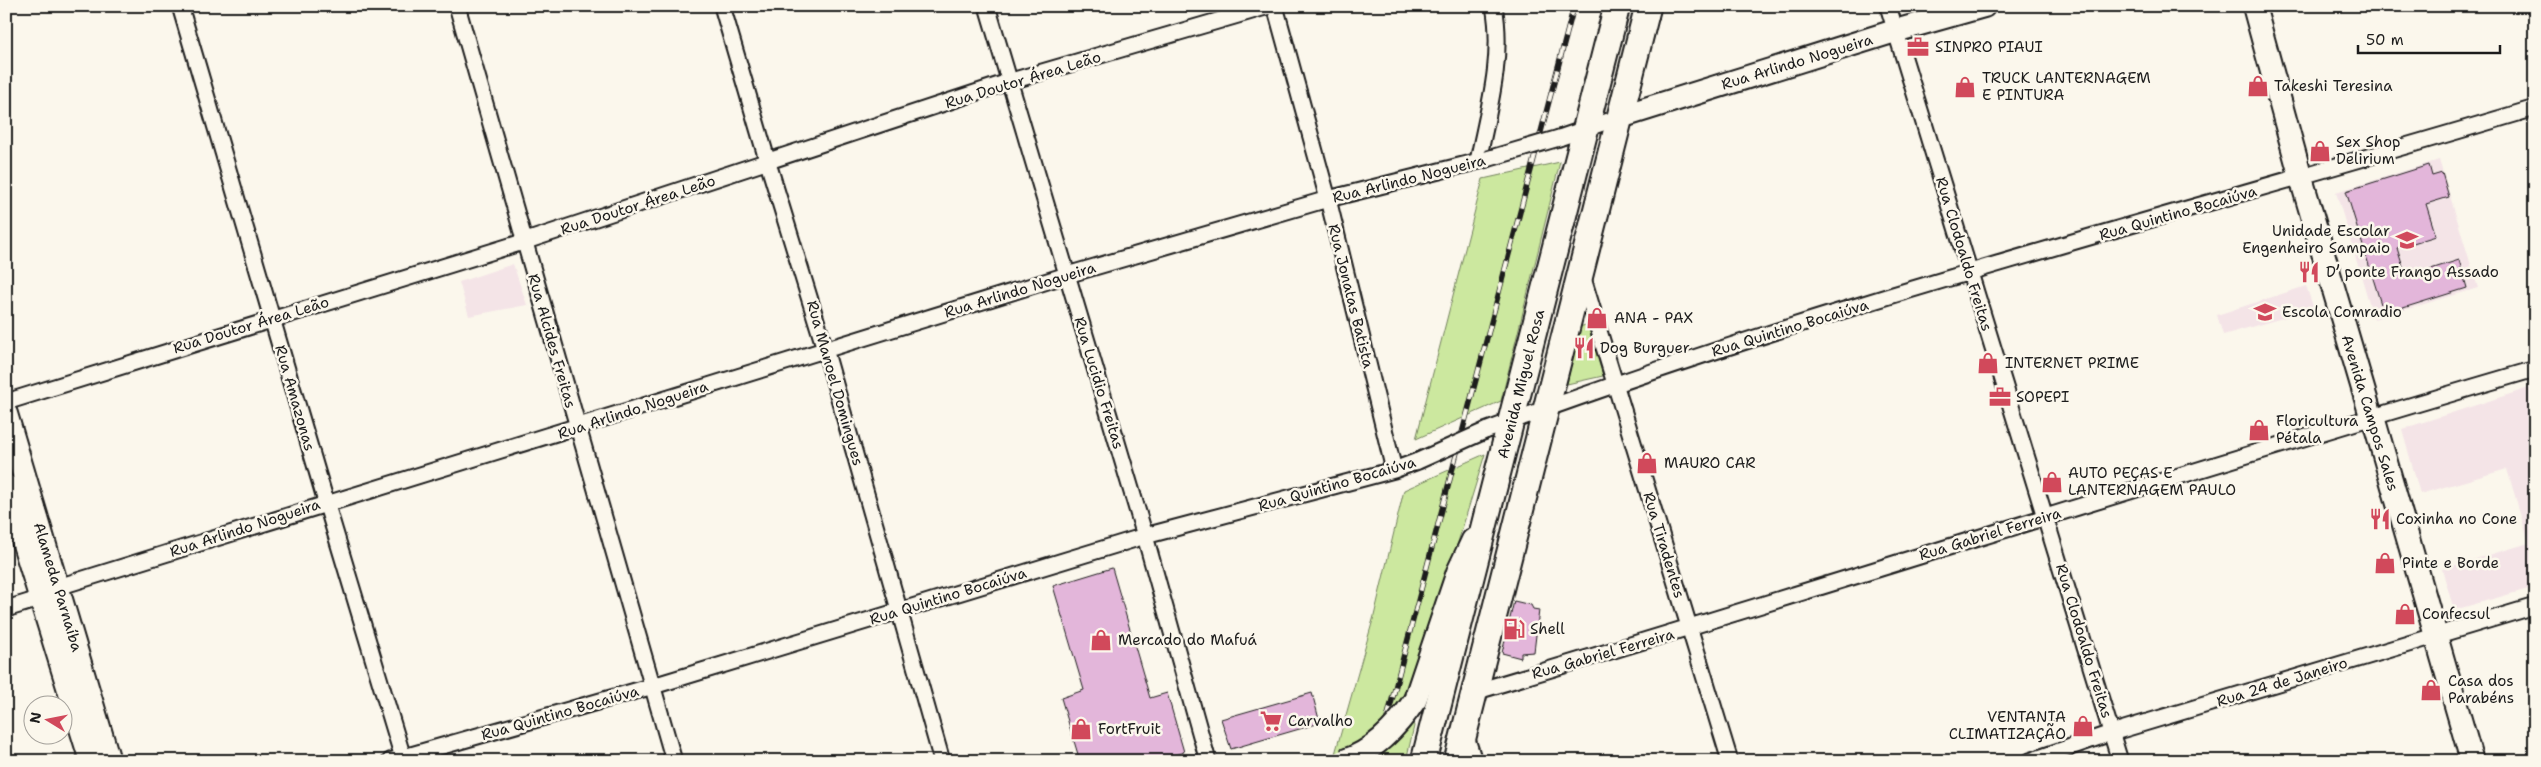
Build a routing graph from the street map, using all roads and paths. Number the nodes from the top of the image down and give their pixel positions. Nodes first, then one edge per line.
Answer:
1 (180, 6) edge
2 (457, 6) edge
3 (722, 6) edge
4 (987, 6) edge
5 (1269, 6) edge
6 (1275, 6) edge
7 (1494, 6) edge
8 (1617, 6) edge
9 (1648, 6) edge
10 (1888, 6) edge
11 (1984, 6) edge
12 (2254, 6) edge
13 (1896, 31) junction
14 (1008, 82) junction
15 (2535, 108) edge
16 (1620, 117) junction
17 (1586, 129) junction
18 (1482, 160) junction
19 (768, 163) junction
20 (2301, 178) junction
21 (1328, 200) junction
22 (523, 242) junction
23 (1581, 271) junction
24 (1970, 271) junction
25 (1067, 275) junction
26 (272, 318) junction
27 (825, 348) junction
28 (2535, 369) edge
29 (1616, 382) junction
30 (6, 402) edge
31 (1546, 407) junction
32 (6, 414) edge
33 (2371, 416) junction
34 (1512, 421) junction
35 (578, 428) junction
36 (1394, 470) junction
37 (6, 486) edge
38 (326, 502) junction
39 (1488, 516) junction
40 (2046, 517) junction
41 (1145, 536) junction
42 (50, 592) junction
43 (2535, 606) edge
44 (6, 609) edge
45 (900, 610) junction
46 (1689, 628) junction
47 (2436, 636) junction
48 (653, 686) junction
49 (1474, 692) junction
50 (1464, 733) junction
51 (2111, 733) junction
52 (399, 760) edge
53 (91, 761) edge
54 (109, 761) edge
55 (674, 761) edge
56 (942, 761) edge
57 (1208, 761) edge
58 (1344, 761) edge
59 (1424, 761) edge
60 (1457, 761) edge
61 (1474, 761) edge
62 (1730, 761) edge
63 (2030, 761) edge
64 (2120, 761) edge
65 (2472, 761) edge

1 - 26 street, Rua Amazonas
2 - 22 street, Rua Alcides Freitas
3 - 19 street, Rua Manoel Domingues
4 - 14 street, Rua Lucidio Freitas
5 - 14 street, Rua Doutor Área Leão
6 - 21 street, Rua Jonatas Batista
7 - 18 street
8 - 17 main road, Avenida Miguel Rosa
9 - 16 main road, Avenida Miguel Rosa
10 - 13 street, Rua Clodoaldo Freitas
11 - 13 main road, Rua Arlindo Nogueira
12 - 20 main road, Avenida Campos Sales
13 - 16 main road, Rua Arlindo Nogueira
13 - 24 street, Rua Clodoaldo Freitas
14 - 19 street, Rua Doutor Área Leão
14 - 25 street, Rua Lucidio Freitas
15 - 20 street, Rua Quintino Bocaiúva
16 - 17 street, Rua Arlindo Nogueira
16 - 23 main road, Avenida Miguel Rosa
17 - 18 street, Rua Arlindo Nogueira, bridge
17 - 34 main road, Avenida Miguel Rosa
18 - 21 street, Rua Arlindo Nogueira
19 - 22 street, Rua Doutor Área Leão
19 - 27 street, Rua Manoel Domingues
20 - 24 street, Rua Quintino Bocaiúva
20 - 33 main road, Avenida Campos Sales
21 - 25 street, Rua Arlindo Nogueira
21 - 36 street, Rua Jonatas Batista
22 - 26 street, Rua Doutor Área Leão
22 - 35 street, Rua Alcides Freitas
23 - 29 street, Rua Tiradentes
23 - 31 main road, Avenida Miguel Rosa
24 - 29 street, Rua Quintino Bocaiúva
24 - 40 street, Rua Clodoaldo Freitas
25 - 27 street, Rua Arlindo Nogueira
25 - 41 street, Rua Lucidio Freitas
26 - 30 street, Rua Doutor Área Leão
26 - 38 street, Rua Amazonas
27 - 35 street, Rua Arlindo Nogueira
27 - 45 street, Rua Manoel Domingues
28 - 33 street, Rua Gabriel Ferreira
29 - 31 street, Rua Quintino Bocaiúva
29 - 46 street, Rua Tiradentes
31 - 34 street, Rua Quintino Bocaiúva
31 - 49 main road, Avenida Miguel Rosa
32 - 42 main road, Alameda Parnaíba
33 - 40 street, Rua Gabriel Ferreira
33 - 47 main road, Avenida Campos Sales
34 - 36 street, Rua Quintino Bocaiúva, bridge
34 - 39 main road, Avenida Miguel Rosa
35 - 38 street, Rua Arlindo Nogueira
35 - 48 street, Rua Alcides Freitas
36 - 41 street, Rua Quintino Bocaiúva
37 - 42 main road
38 - 42 street, Rua Arlindo Nogueira
38 - 52 street, Rua Amazonas
39 - 58 main road, bridge
39 - 59 main road, Avenida Miguel Rosa
40 - 46 street, Rua Gabriel Ferreira
40 - 51 street, Rua Clodoaldo Freitas
41 - 45 street, Rua Quintino Bocaiúva
41 - 57 street, Rua Lucidio Freitas
42 - 44 street, Rua Arlindo Nogueira
42 - 53 main road
42 - 54 main road, Alameda Parnaíba
43 - 47 street, Rua 24 de Janeiro
45 - 48 street, Rua Quintino Bocaiúva
45 - 56 street, Rua Manoel Domingues
46 - 49 street, Rua Gabriel Ferreira
46 - 62 street, Rua Tiradentes
47 - 51 street, Rua 24 de Janeiro
47 - 65 main road, Avenida Campos Sales
48 - 52 street, Rua Quintino Bocaiúva
48 - 55 street, Rua Alcides Freitas
49 - 50 main road, Avenida Miguel Rosa
50 - 60 main road, Avenida Miguel Rosa
50 - 61 street
51 - 63 street, Rua 24 de Janeiro
51 - 64 street, Rua Clodoaldo Freitas

